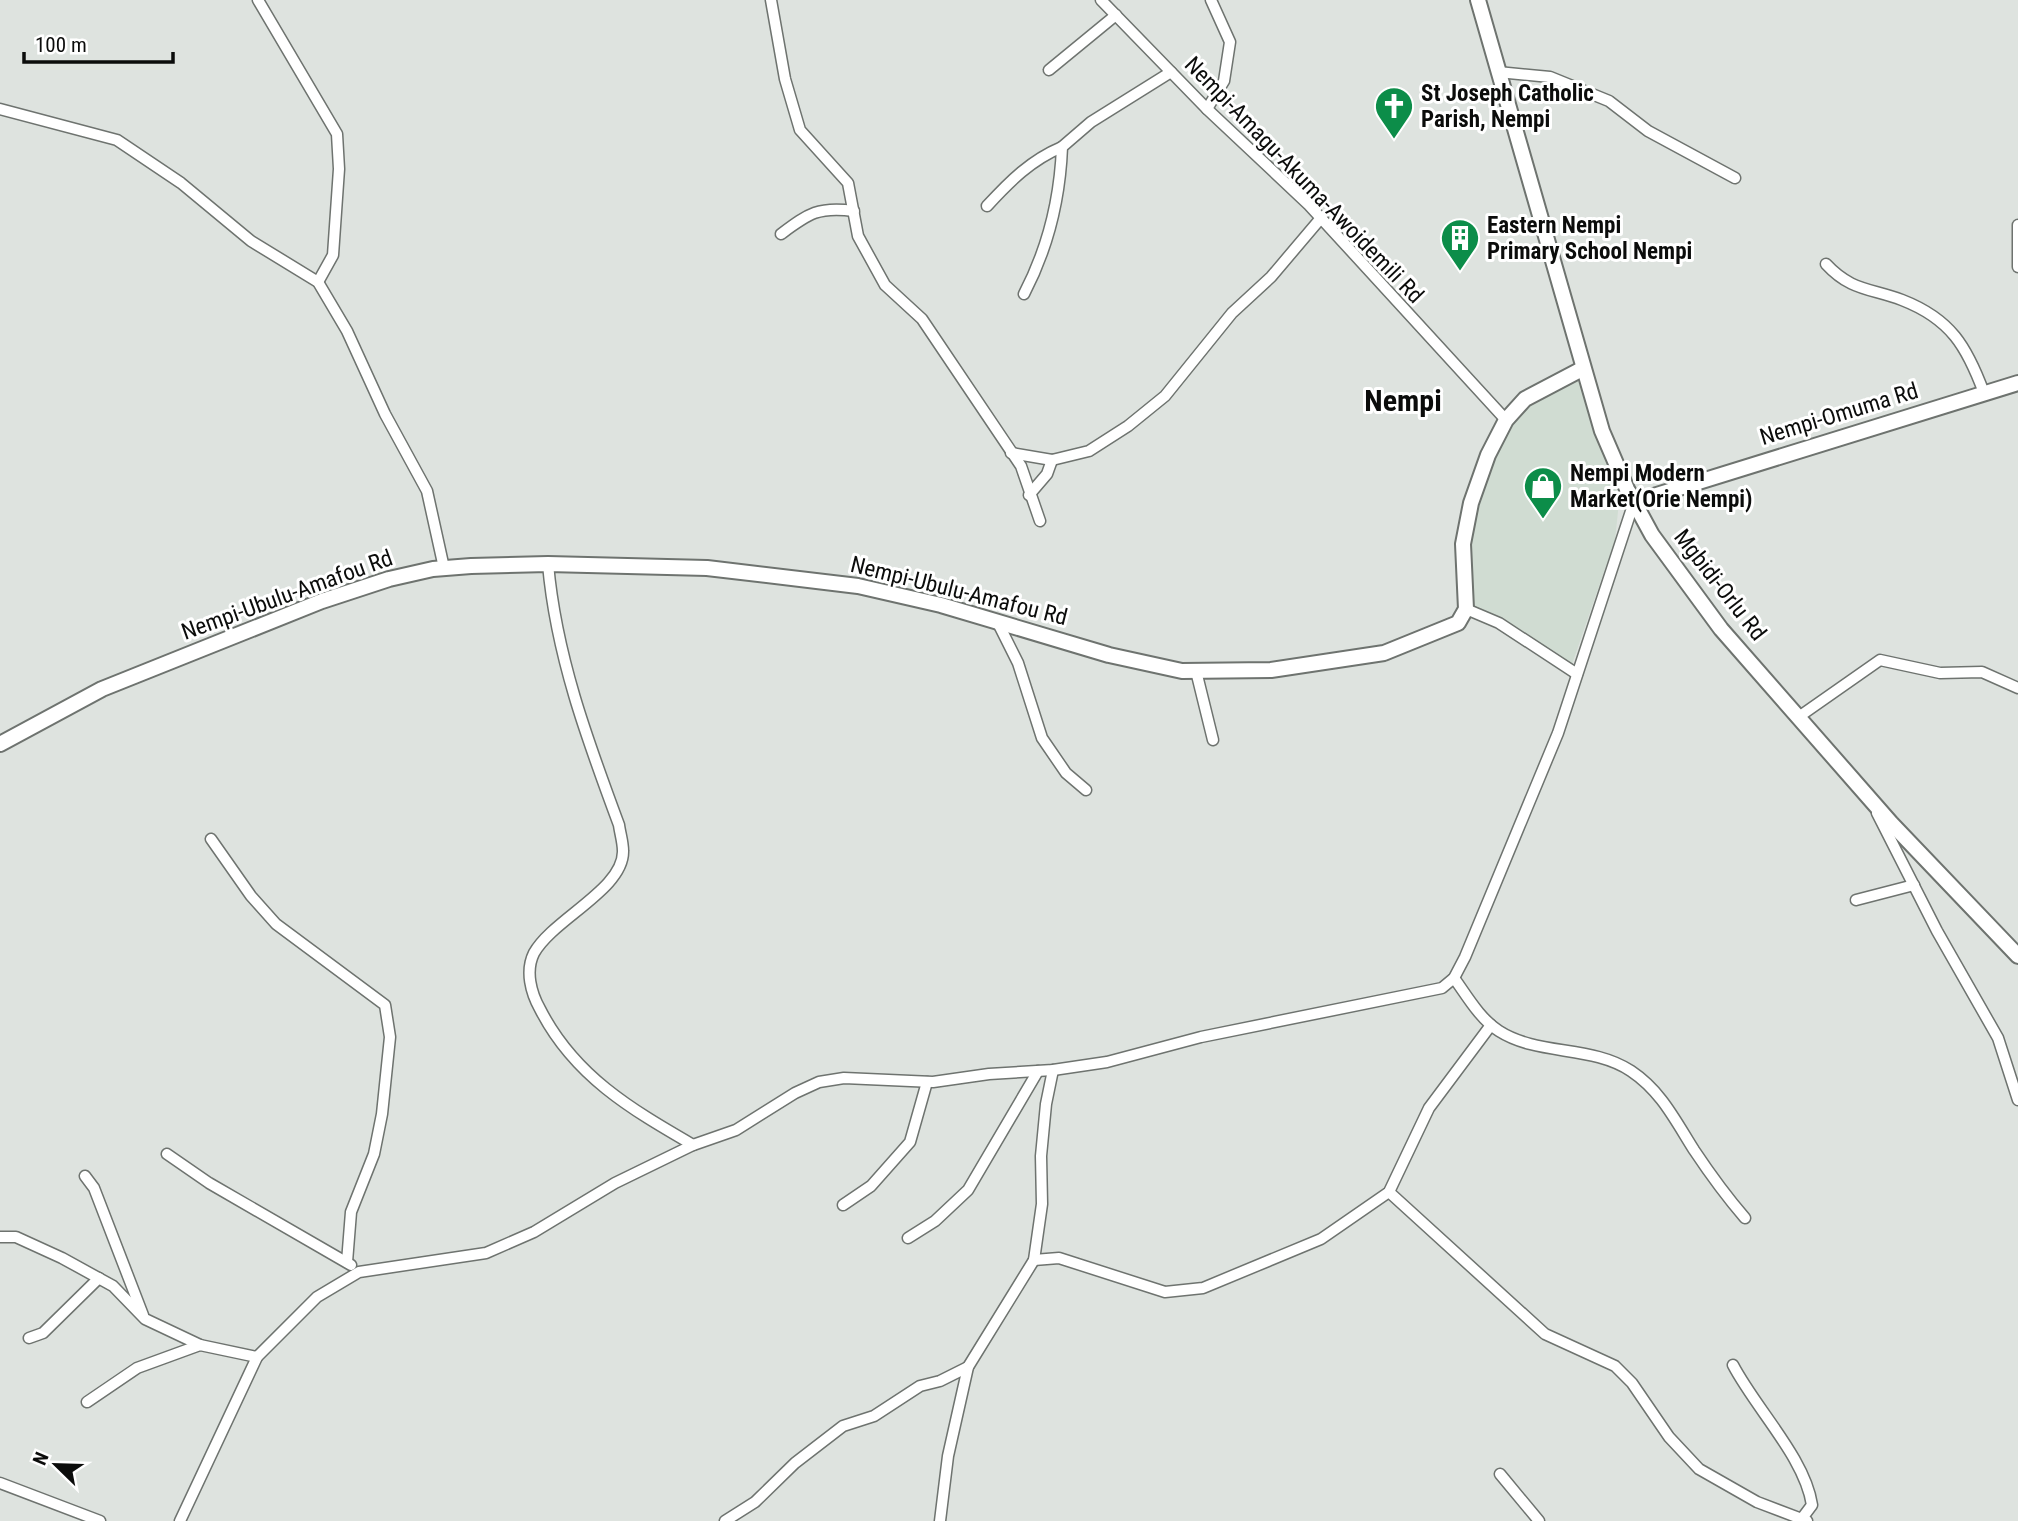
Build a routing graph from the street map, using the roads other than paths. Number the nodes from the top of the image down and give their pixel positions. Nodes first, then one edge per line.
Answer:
1 (258, 0) edge
2 (771, 0) edge
3 (1101, 0) edge
4 (1211, 0) edge
5 (1478, 0) edge
6 (1116, 15) junction
7 (1049, 70) dead end
8 (1171, 72) junction
9 (1498, 72) junction
10 (0, 109) edge
11 (1207, 109) junction
12 (1062, 147) junction
13 (1735, 178) dead end
14 (987, 206) dead end
15 (853, 211) junction
16 (1321, 218) junction
17 (2018, 225) edge
18 (780, 234) dead end
19 (1826, 264) dead end
20 (2018, 267) edge
21 (318, 282) junction
22 (1024, 294) dead end
23 (1582, 369) junction
24 (2018, 383) edge
25 (1984, 393) junction
26 (1506, 420) junction
27 (1011, 453) junction
28 (1052, 460) junction
29 (1029, 495) junction
30 (1634, 502) junction
31 (1040, 521) dead end
32 (548, 564) junction
33 (444, 568) junction
34 (1466, 609) junction
35 (997, 621) junction
36 (1196, 671) junction
37 (1577, 674) junction
38 (2018, 688) edge
39 (1800, 716) junction
40 (1213, 740) dead end
41 (0, 744) edge
42 (1086, 790) dead end
43 (1870, 799) junction
44 (211, 839) dead end
45 (1914, 885) junction
46 (1856, 900) dead end
47 (2018, 956) edge
48 (1454, 978) junction
49 (1491, 1025) junction
50 (1053, 1070) junction
51 (1038, 1071) junction
52 (927, 1082) junction
53 (2018, 1100) edge
54 (693, 1145) junction
55 (167, 1153) dead end
56 (85, 1176) dead end
57 (1389, 1192) junction
58 (842, 1205) dead end
59 (1745, 1218) dead end
60 (0, 1237) edge
61 (908, 1238) dead end
62 (1034, 1260) junction
63 (347, 1262) junction
64 (359, 1272) junction
65 (99, 1278) junction
66 (145, 1319) junction
67 (29, 1338) dead end
68 (201, 1345) junction
69 (257, 1357) junction
70 (1733, 1365) dead end
71 (968, 1367) junction
72 (87, 1402) dead end
73 (1500, 1474) dead end
74 (0, 1483) edge
75 (100, 1521) edge
76 (180, 1521) edge
77 (725, 1521) edge
78 (940, 1521) edge
79 (1539, 1521) edge
80 (1804, 1521) edge

1 - 21 street
2 - 15 street
3 - 6 street, Nempi-Amagu-Akuma-Awoidemili Rd
4 - 11 street
5 - 9 street, Mgbidi-Orlu Rd
6 - 7 street
6 - 8 street, Nempi-Amagu-Akuma-Awoidemili Rd
8 - 11 street, Nempi-Amagu-Akuma-Awoidemili Rd
8 - 12 street
9 - 13 street
9 - 23 street, Mgbidi-Orlu Rd
10 - 21 street
11 - 16 street, Nempi-Amagu-Akuma-Awoidemili Rd
12 - 14 street
12 - 22 street
15 - 18 street
15 - 27 street
16 - 26 street, Nempi-Amagu-Akuma-Awoidemili Rd
16 - 28 street
17 - 20 street
19 - 25 street
21 - 33 street
23 - 26 street
23 - 30 street, Mgbidi-Orlu Rd
24 - 25 street, Nempi-Omuma Rd
25 - 30 street, Nempi-Omuma Rd
26 - 34 street
27 - 28 street
27 - 29 street
28 - 29 street
29 - 31 street
30 - 37 street
30 - 39 street, Mgbidi-Orlu Rd
32 - 33 street, Nempi-Ubulu-Amafou Rd
32 - 35 street, Nempi-Ubulu-Amafou Rd
32 - 54 street
33 - 41 street, Nempi-Ubulu-Amafou Rd
34 - 36 street, Nempi-Ubulu-Amafou Rd
34 - 37 street
35 - 36 street, Nempi-Ubulu-Amafou Rd
35 - 42 street
36 - 40 street
37 - 48 street
38 - 39 street
39 - 43 street, Mgbidi-Orlu Rd
43 - 45 street
43 - 47 street, Mgbidi-Orlu Rd
44 - 63 street
45 - 46 street
45 - 53 street
48 - 49 street
48 - 50 street
49 - 57 street
49 - 59 street
50 - 51 street
50 - 62 street
51 - 52 street
51 - 61 street
52 - 54 street
52 - 58 street
54 - 64 street
55 - 63 street
56 - 66 street
57 - 62 street
57 - 80 street
60 - 65 street
62 - 71 street
63 - 64 street
64 - 69 street
65 - 66 street
65 - 67 street
66 - 68 street
68 - 69 street
68 - 72 street
69 - 76 street
70 - 80 street
71 - 77 street
71 - 78 street
73 - 79 street
74 - 75 street

